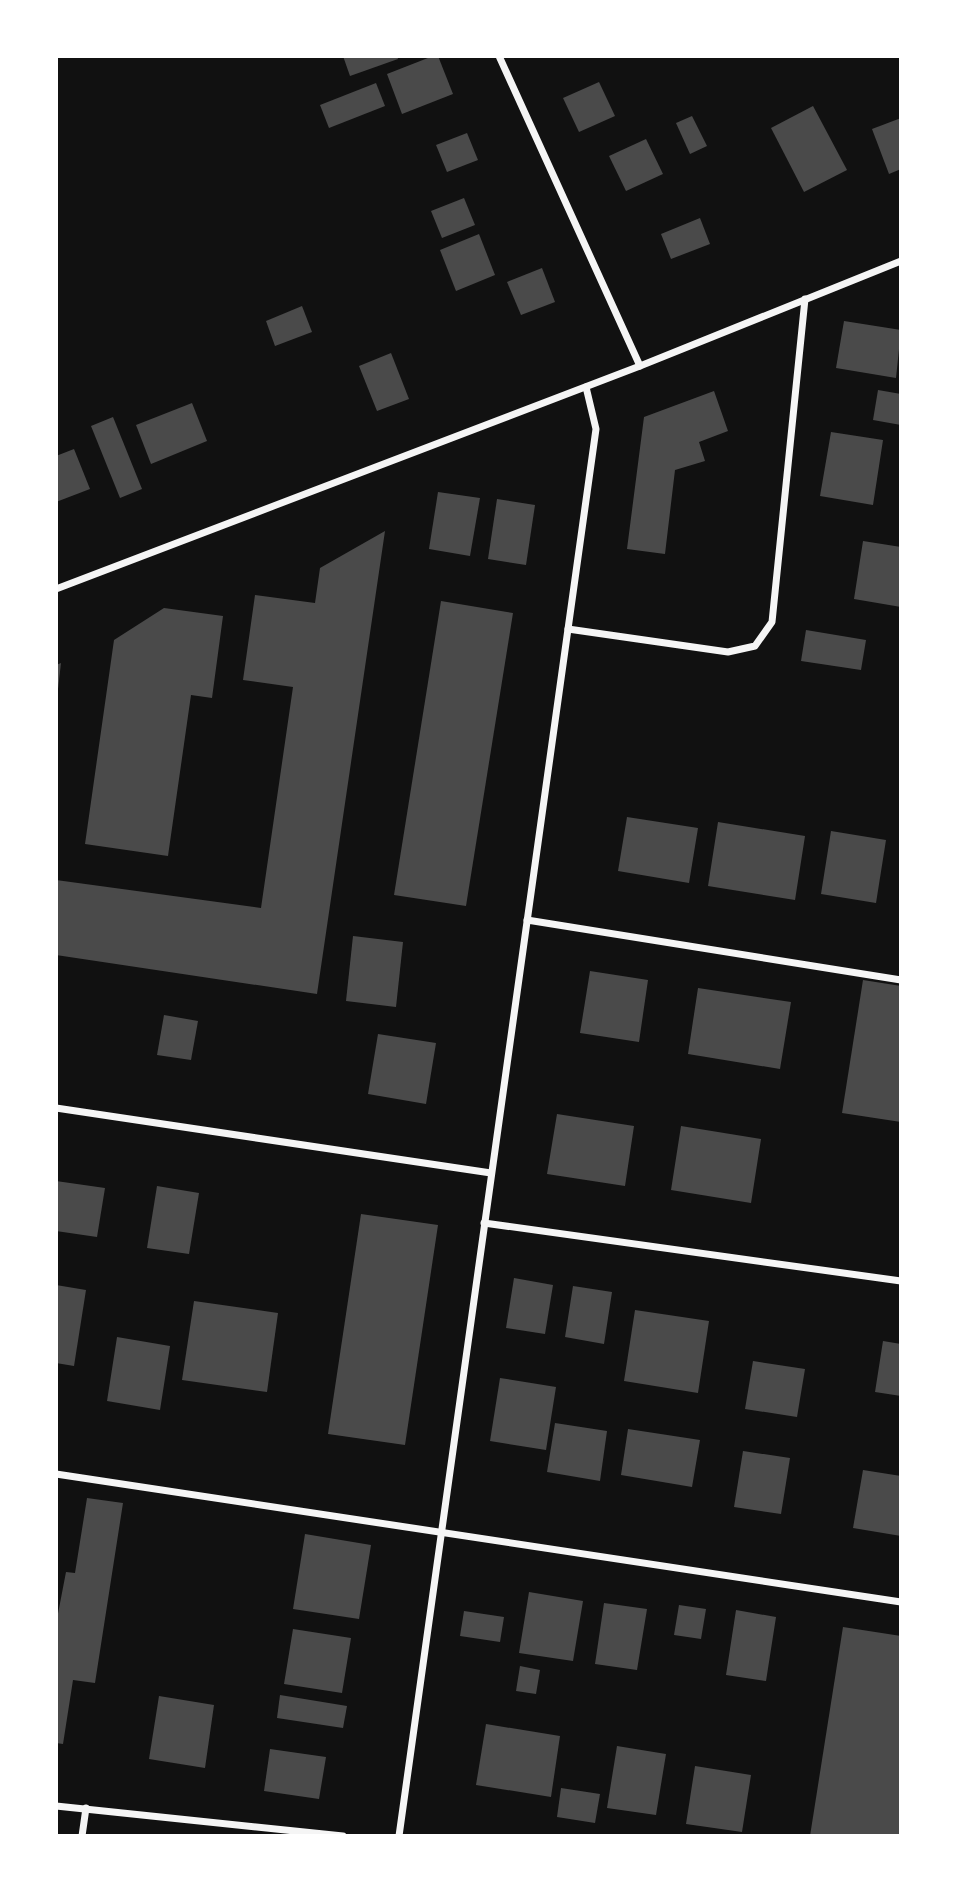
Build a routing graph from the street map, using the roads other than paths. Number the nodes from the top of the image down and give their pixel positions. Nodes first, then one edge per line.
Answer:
1 (499, 56) edge
2 (901, 261) edge
3 (805, 299) junction
4 (640, 366) junction
5 (586, 387) junction
6 (56, 589) edge
7 (568, 629) junction
8 (527, 920) junction
9 (901, 980) edge
10 (56, 1108) edge
11 (492, 1173) junction
12 (484, 1223) junction
13 (901, 1281) edge
14 (56, 1474) edge
15 (441, 1530) junction
16 (901, 1602) edge
17 (56, 1806) edge
18 (86, 1808) junction
19 (82, 1836) edge
20 (343, 1836) edge
21 (399, 1836) edge

1 - 4 street
2 - 3 street
3 - 4 street
3 - 7 street
4 - 5 street
5 - 6 street
5 - 7 street
7 - 8 street
8 - 9 street
8 - 11 street
10 - 11 street
11 - 12 street
12 - 13 street
12 - 15 street
14 - 15 street
15 - 16 street
15 - 21 street
17 - 18 street
18 - 19 street
18 - 20 street

